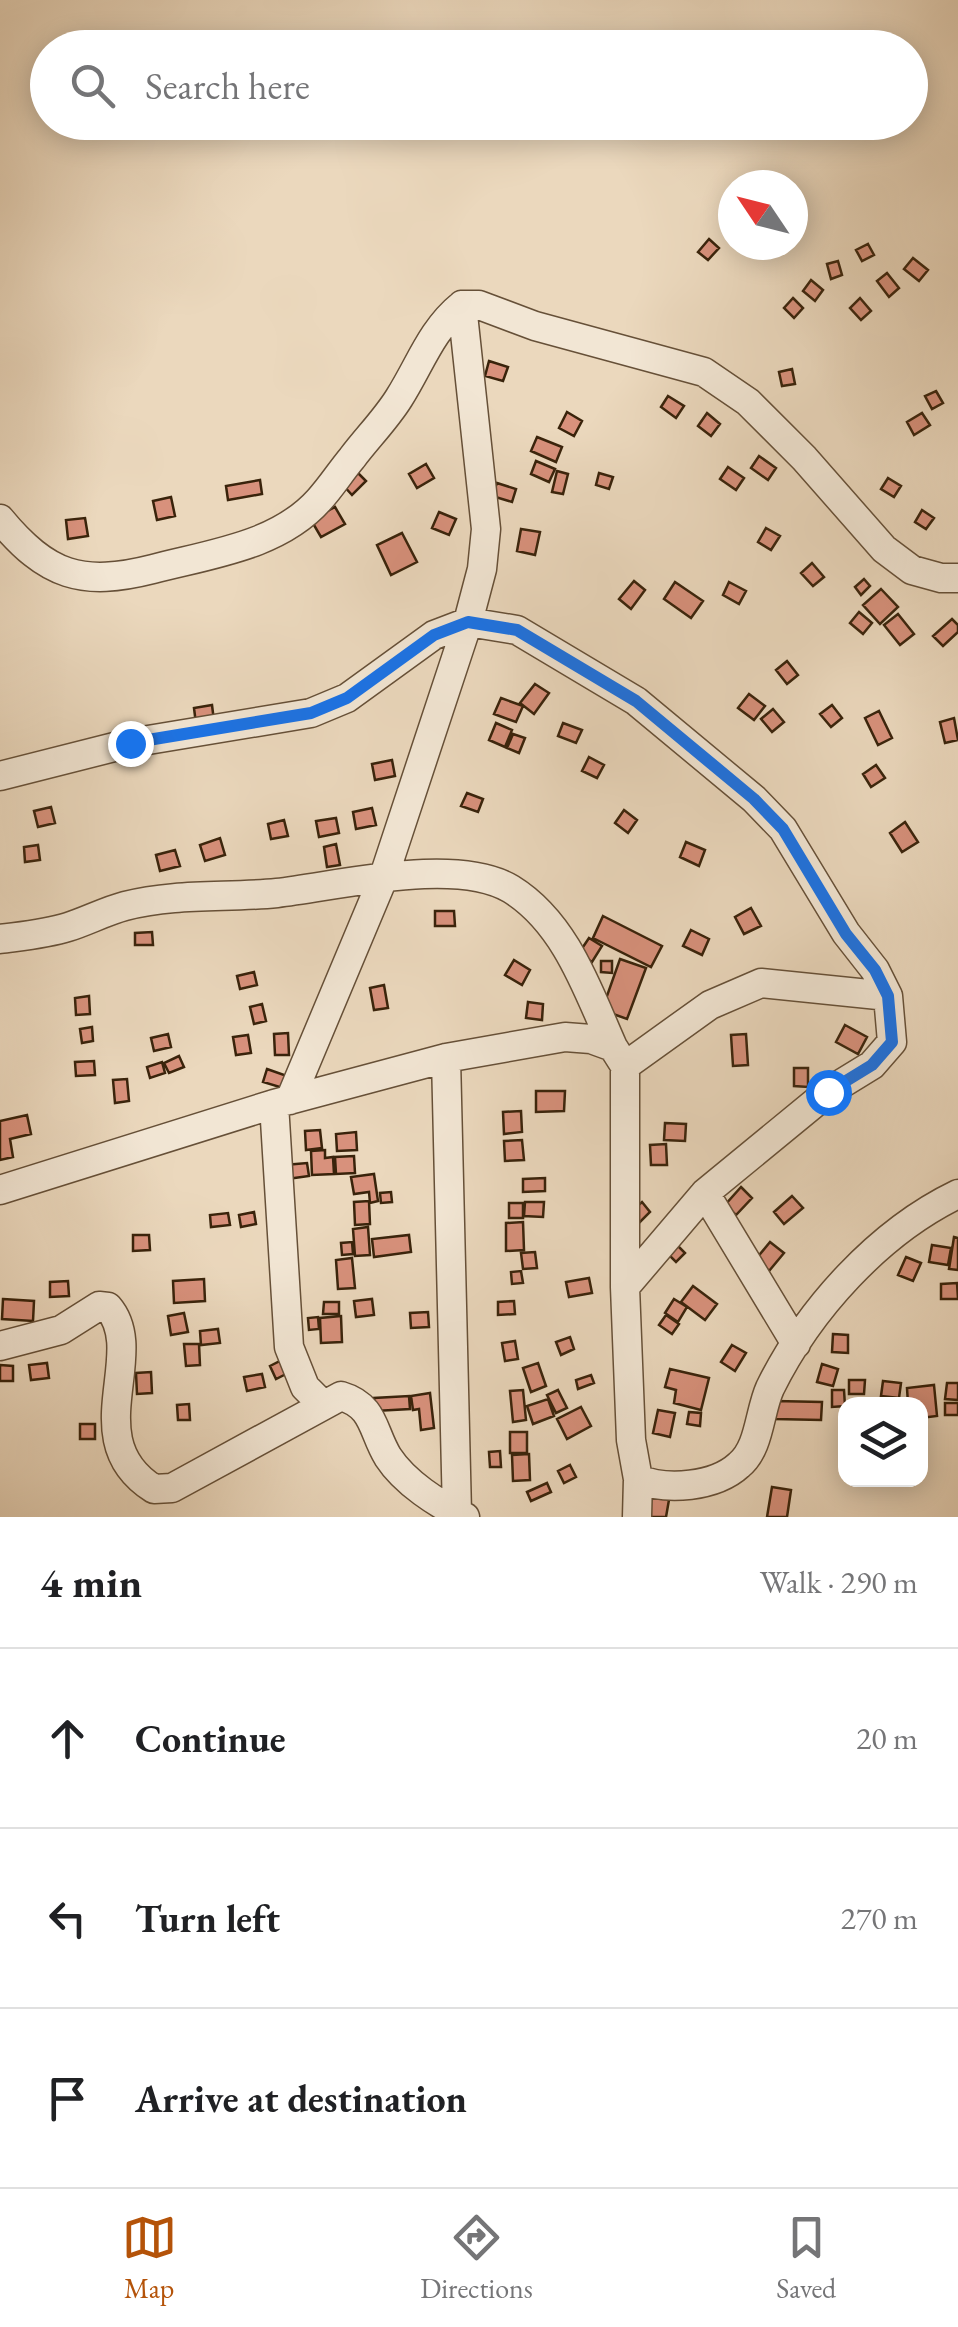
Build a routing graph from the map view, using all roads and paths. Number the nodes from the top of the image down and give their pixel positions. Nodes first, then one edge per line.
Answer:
1 (462, 304) junction
2 (0, 519) edge
3 (958, 578) edge
4 (468, 622) junction
5 (0, 776) edge
6 (384, 876) junction
7 (0, 939) edge
8 (888, 996) junction
9 (619, 1057) junction
10 (446, 1058) junction
11 (282, 1102) junction
12 (0, 1190) edge
13 (705, 1193) junction
14 (958, 1194) edge
15 (625, 1287) junction
16 (796, 1344) junction
17 (0, 1346) edge
18 (322, 1404) junction
19 (638, 1478) junction
20 (461, 1515) edge
21 (637, 1517) edge

1 - 2 street
1 - 3 street
1 - 4 street
4 - 5 street
4 - 6 street
4 - 8 street
6 - 7 street
6 - 9 street
6 - 11 street
8 - 9 street
8 - 13 street
9 - 10 street
9 - 15 street
10 - 11 street
10 - 20 street
11 - 12 street
11 - 18 street
13 - 15 street
13 - 16 street
14 - 16 street
15 - 19 street
16 - 19 street
17 - 18 street
18 - 20 street
19 - 21 street

